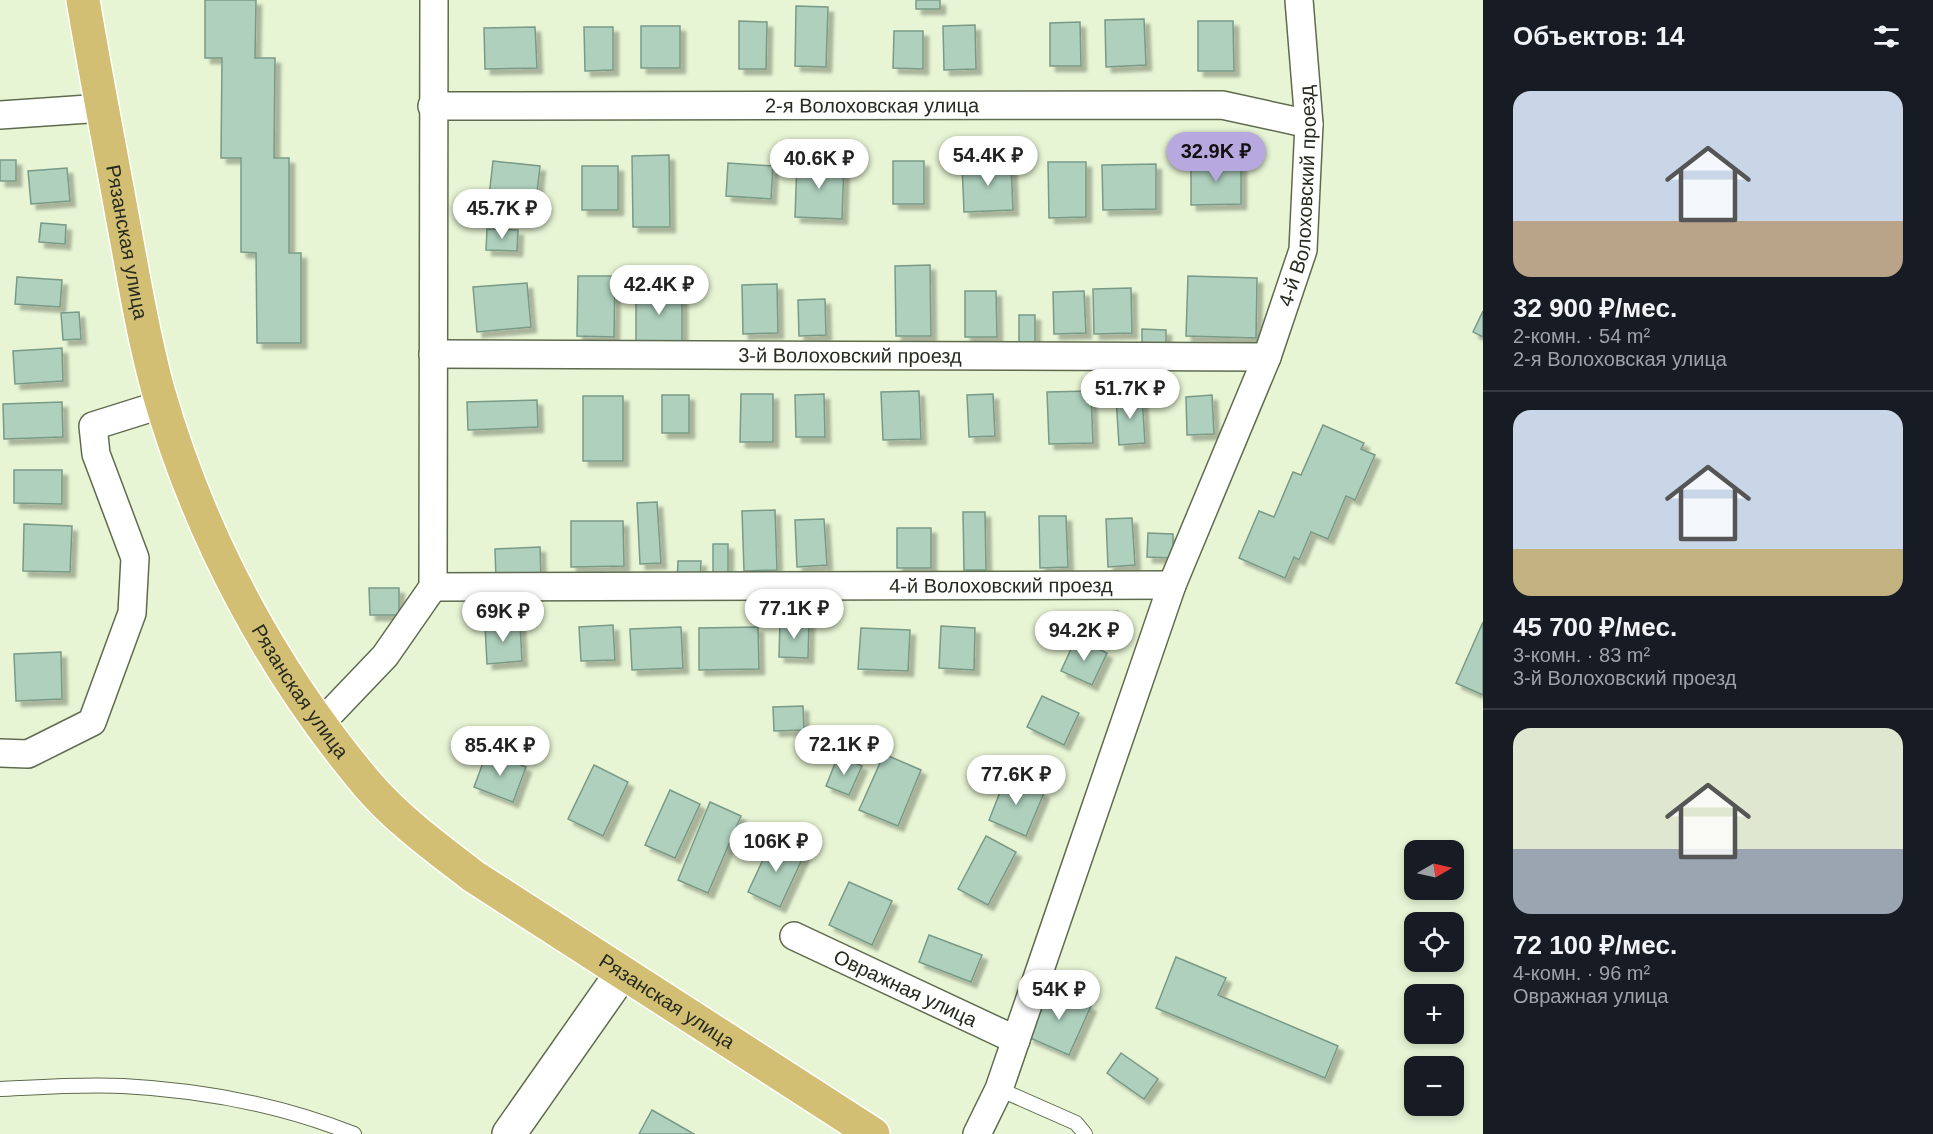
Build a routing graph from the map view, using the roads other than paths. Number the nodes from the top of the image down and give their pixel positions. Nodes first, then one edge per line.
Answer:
1 (83, 0) edge
2 (434, 0) edge
3 (1299, 0) edge
4 (432, 106) junction
5 (103, 108) junction
6 (0, 115) edge
7 (1309, 124) junction
8 (433, 354) junction
9 (1268, 357) junction
10 (163, 404) junction
11 (1172, 585) junction
12 (433, 587) junction
13 (321, 723) junction
14 (0, 753) edge
15 (794, 936) dead end
16 (622, 973) junction
17 (1016, 1040) junction
18 (0, 1089) edge
19 (999, 1089) junction
20 (354, 1134) edge
21 (509, 1134) edge
22 (873, 1134) edge
23 (977, 1134) edge
24 (1085, 1134) edge

1 - 5 main road, Рязанская улица
2 - 4 street
3 - 7 street, 4-й Волоховский проезд
4 - 7 street, 2-я Волоховская улица
4 - 8 street
5 - 6 street
5 - 10 main road, Рязанская улица
7 - 9 street, 4-й Волоховский проезд
8 - 9 street, 3-й Волоховский проезд
8 - 12 street
9 - 11 street, 4-й Волоховский проезд
10 - 13 main road, Рязанская улица
10 - 14 street
11 - 12 street, 4-й Волоховский проезд
11 - 17 street, 4-й Волоховский проезд
12 - 13 street
13 - 16 main road, Рязанская улица
15 - 17 street, Овражная улица
16 - 21 street
16 - 22 main road, Рязанская улица
17 - 19 street, 4-й Волоховский проезд
18 - 20 lane
19 - 23 street, 4-й Волоховский проезд
19 - 24 lane

